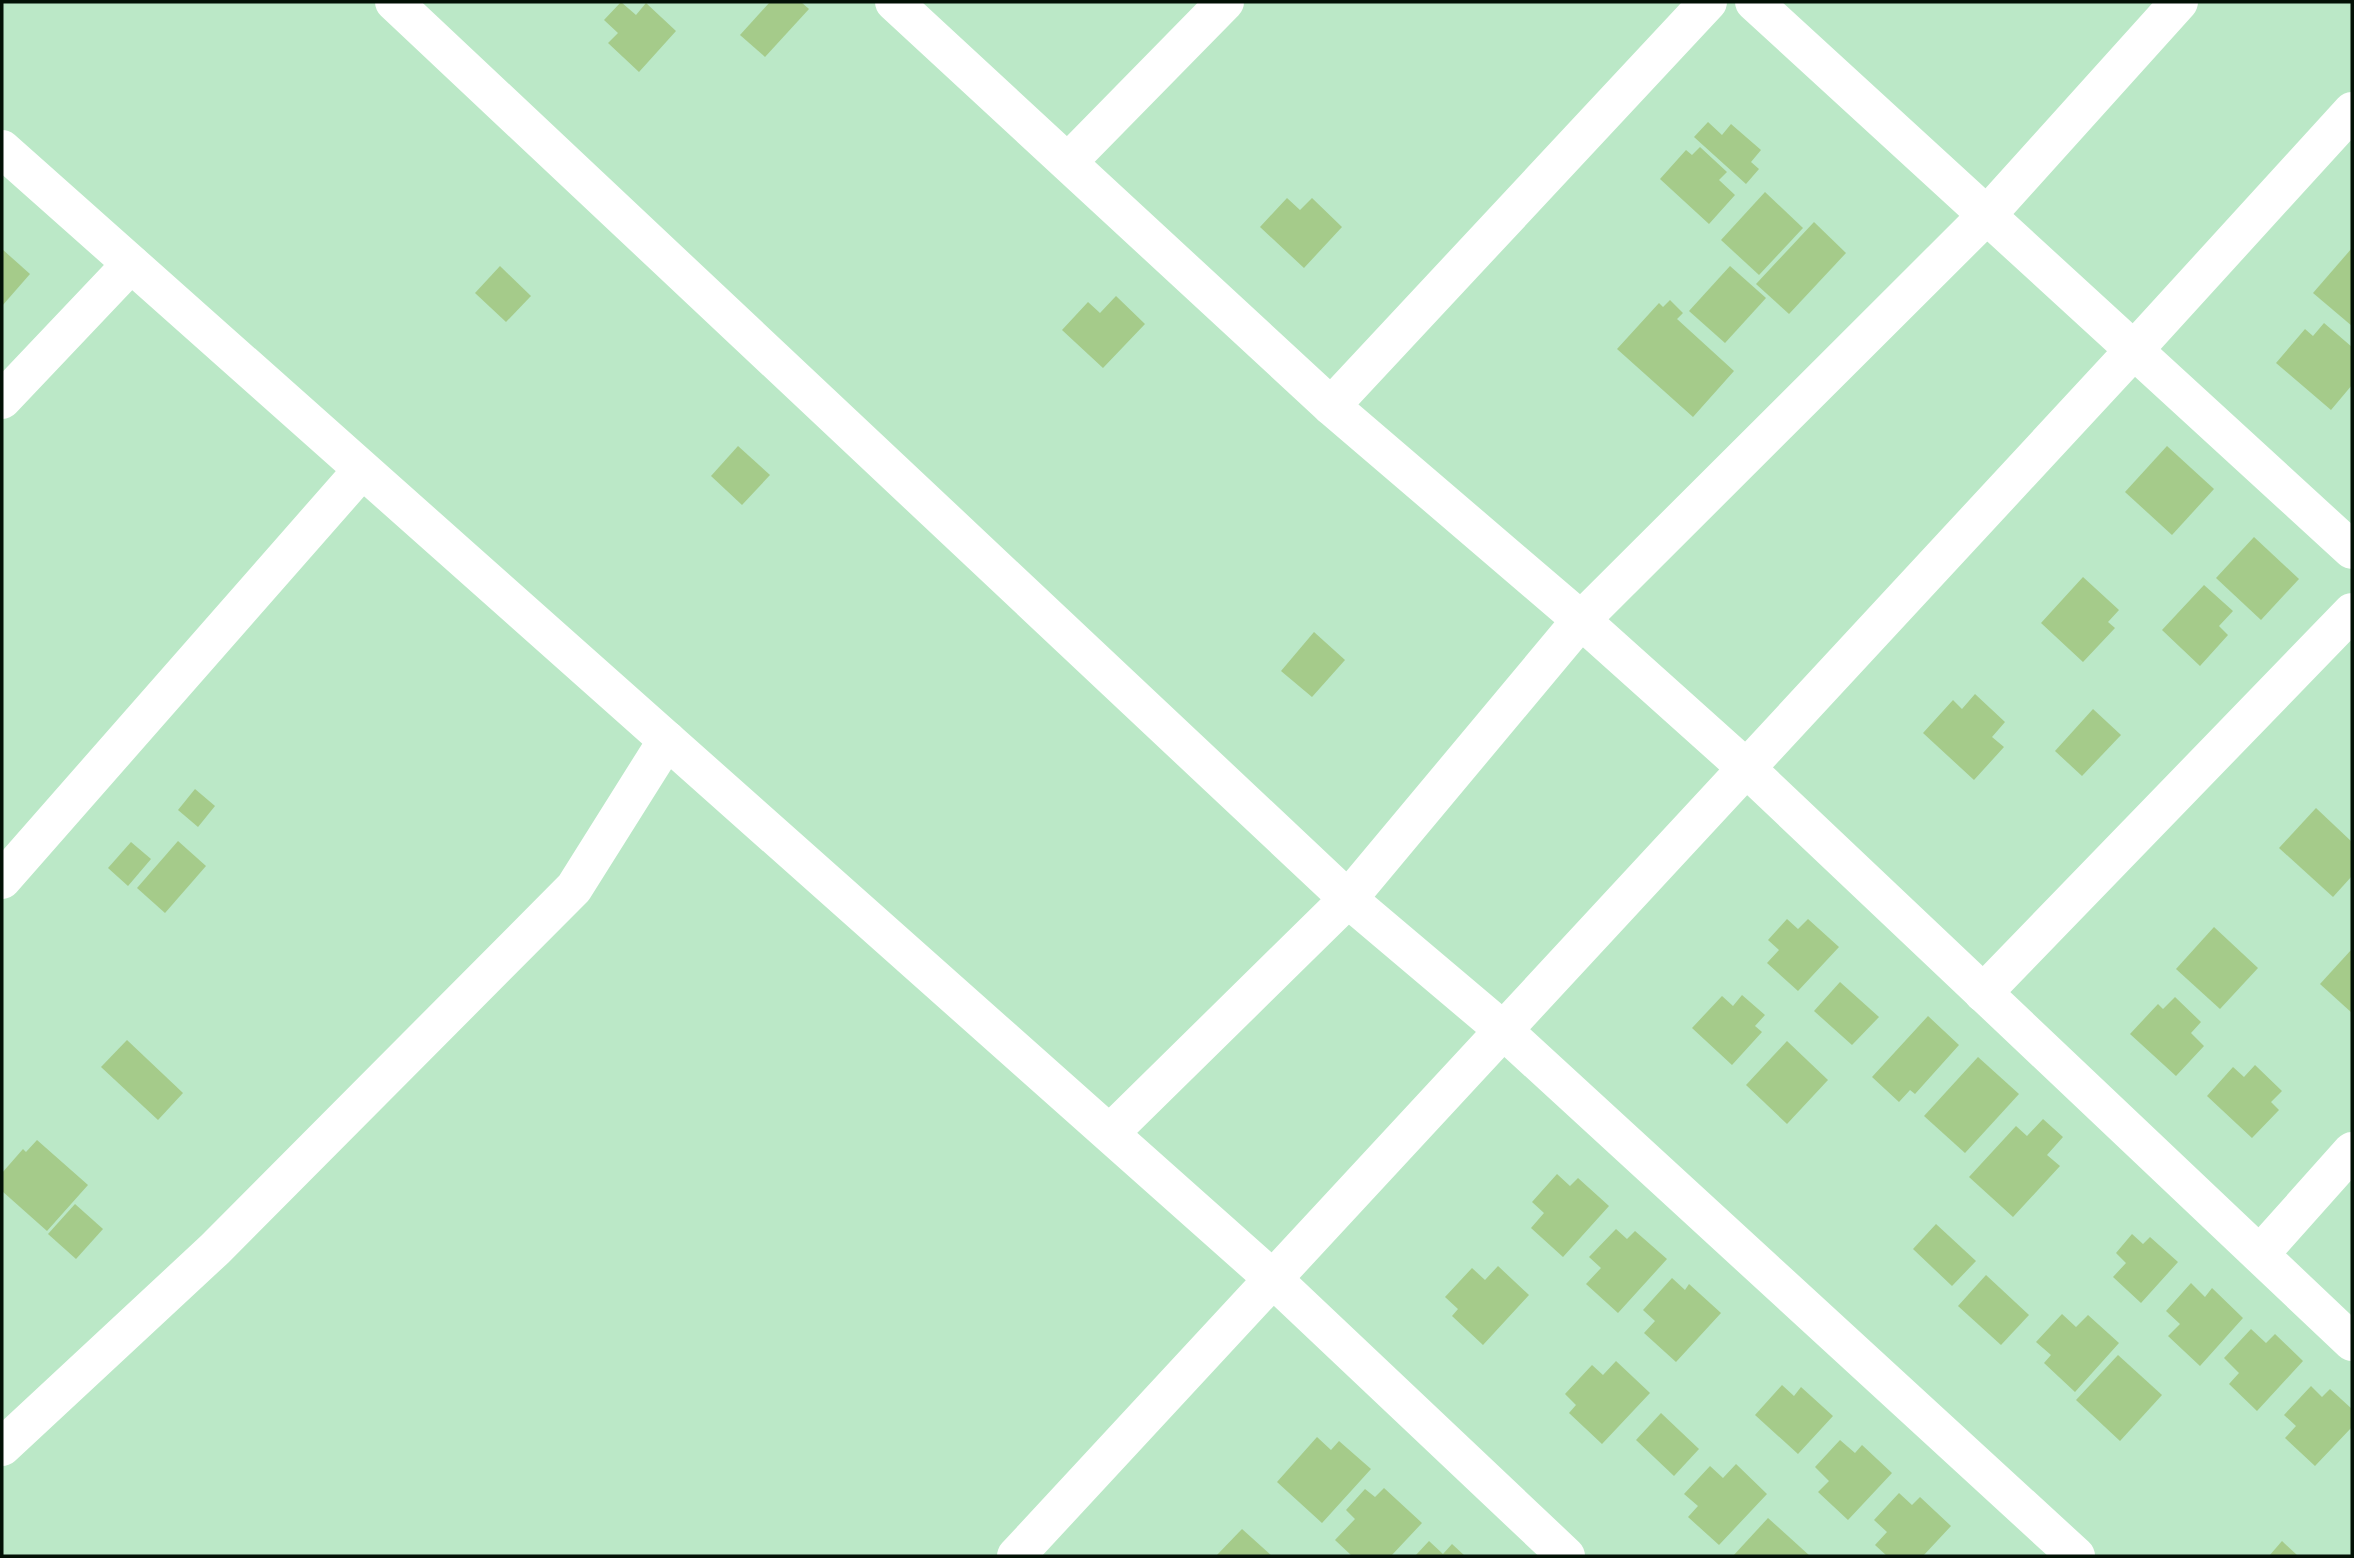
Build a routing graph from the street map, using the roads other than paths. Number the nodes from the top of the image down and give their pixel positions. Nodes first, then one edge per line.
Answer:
1 (394, 2) edge
2 (894, 2) edge
3 (1225, 2) edge
4 (1708, 2) edge
5 (1754, 2) edge
6 (2179, 2) edge
7 (2352, 111) edge
8 (2, 149) edge
9 (1068, 162) junction
10 (1987, 215) junction
11 (131, 264) junction
12 (2134, 350) junction
13 (2, 400) edge
14 (1331, 406) junction
15 (362, 470) junction
16 (2352, 550) edge
17 (2352, 612) edge
18 (1581, 620) junction
19 (667, 740) junction
20 (1746, 768) junction
21 (2, 880) edge
22 (1348, 899) junction
23 (1983, 993) junction
24 (1503, 1030) junction
25 (1110, 1133) junction
26 (2352, 1151) edge
27 (2260, 1254) junction
28 (1273, 1279) junction
29 (2352, 1342) edge
30 (2, 1447) edge
31 (1026, 1553) edge
32 (1566, 1556) edge
33 (2076, 1556) edge

1 - 22 street
2 - 9 street
3 - 9 street
4 - 14 street
5 - 10 street
6 - 10 street
7 - 12 street
8 - 11 street
9 - 14 street
10 - 12 street
10 - 18 street
11 - 13 street
11 - 15 street
12 - 16 street
12 - 20 street
14 - 18 street
15 - 19 street
15 - 21 street
17 - 23 street
18 - 20 street
18 - 22 street
19 - 25 street
19 - 30 street
20 - 23 street
20 - 24 street
22 - 24 street
22 - 25 street
23 - 27 street
24 - 28 street
24 - 33 street
25 - 28 street
26 - 27 street
27 - 29 street
28 - 31 street
28 - 32 street

